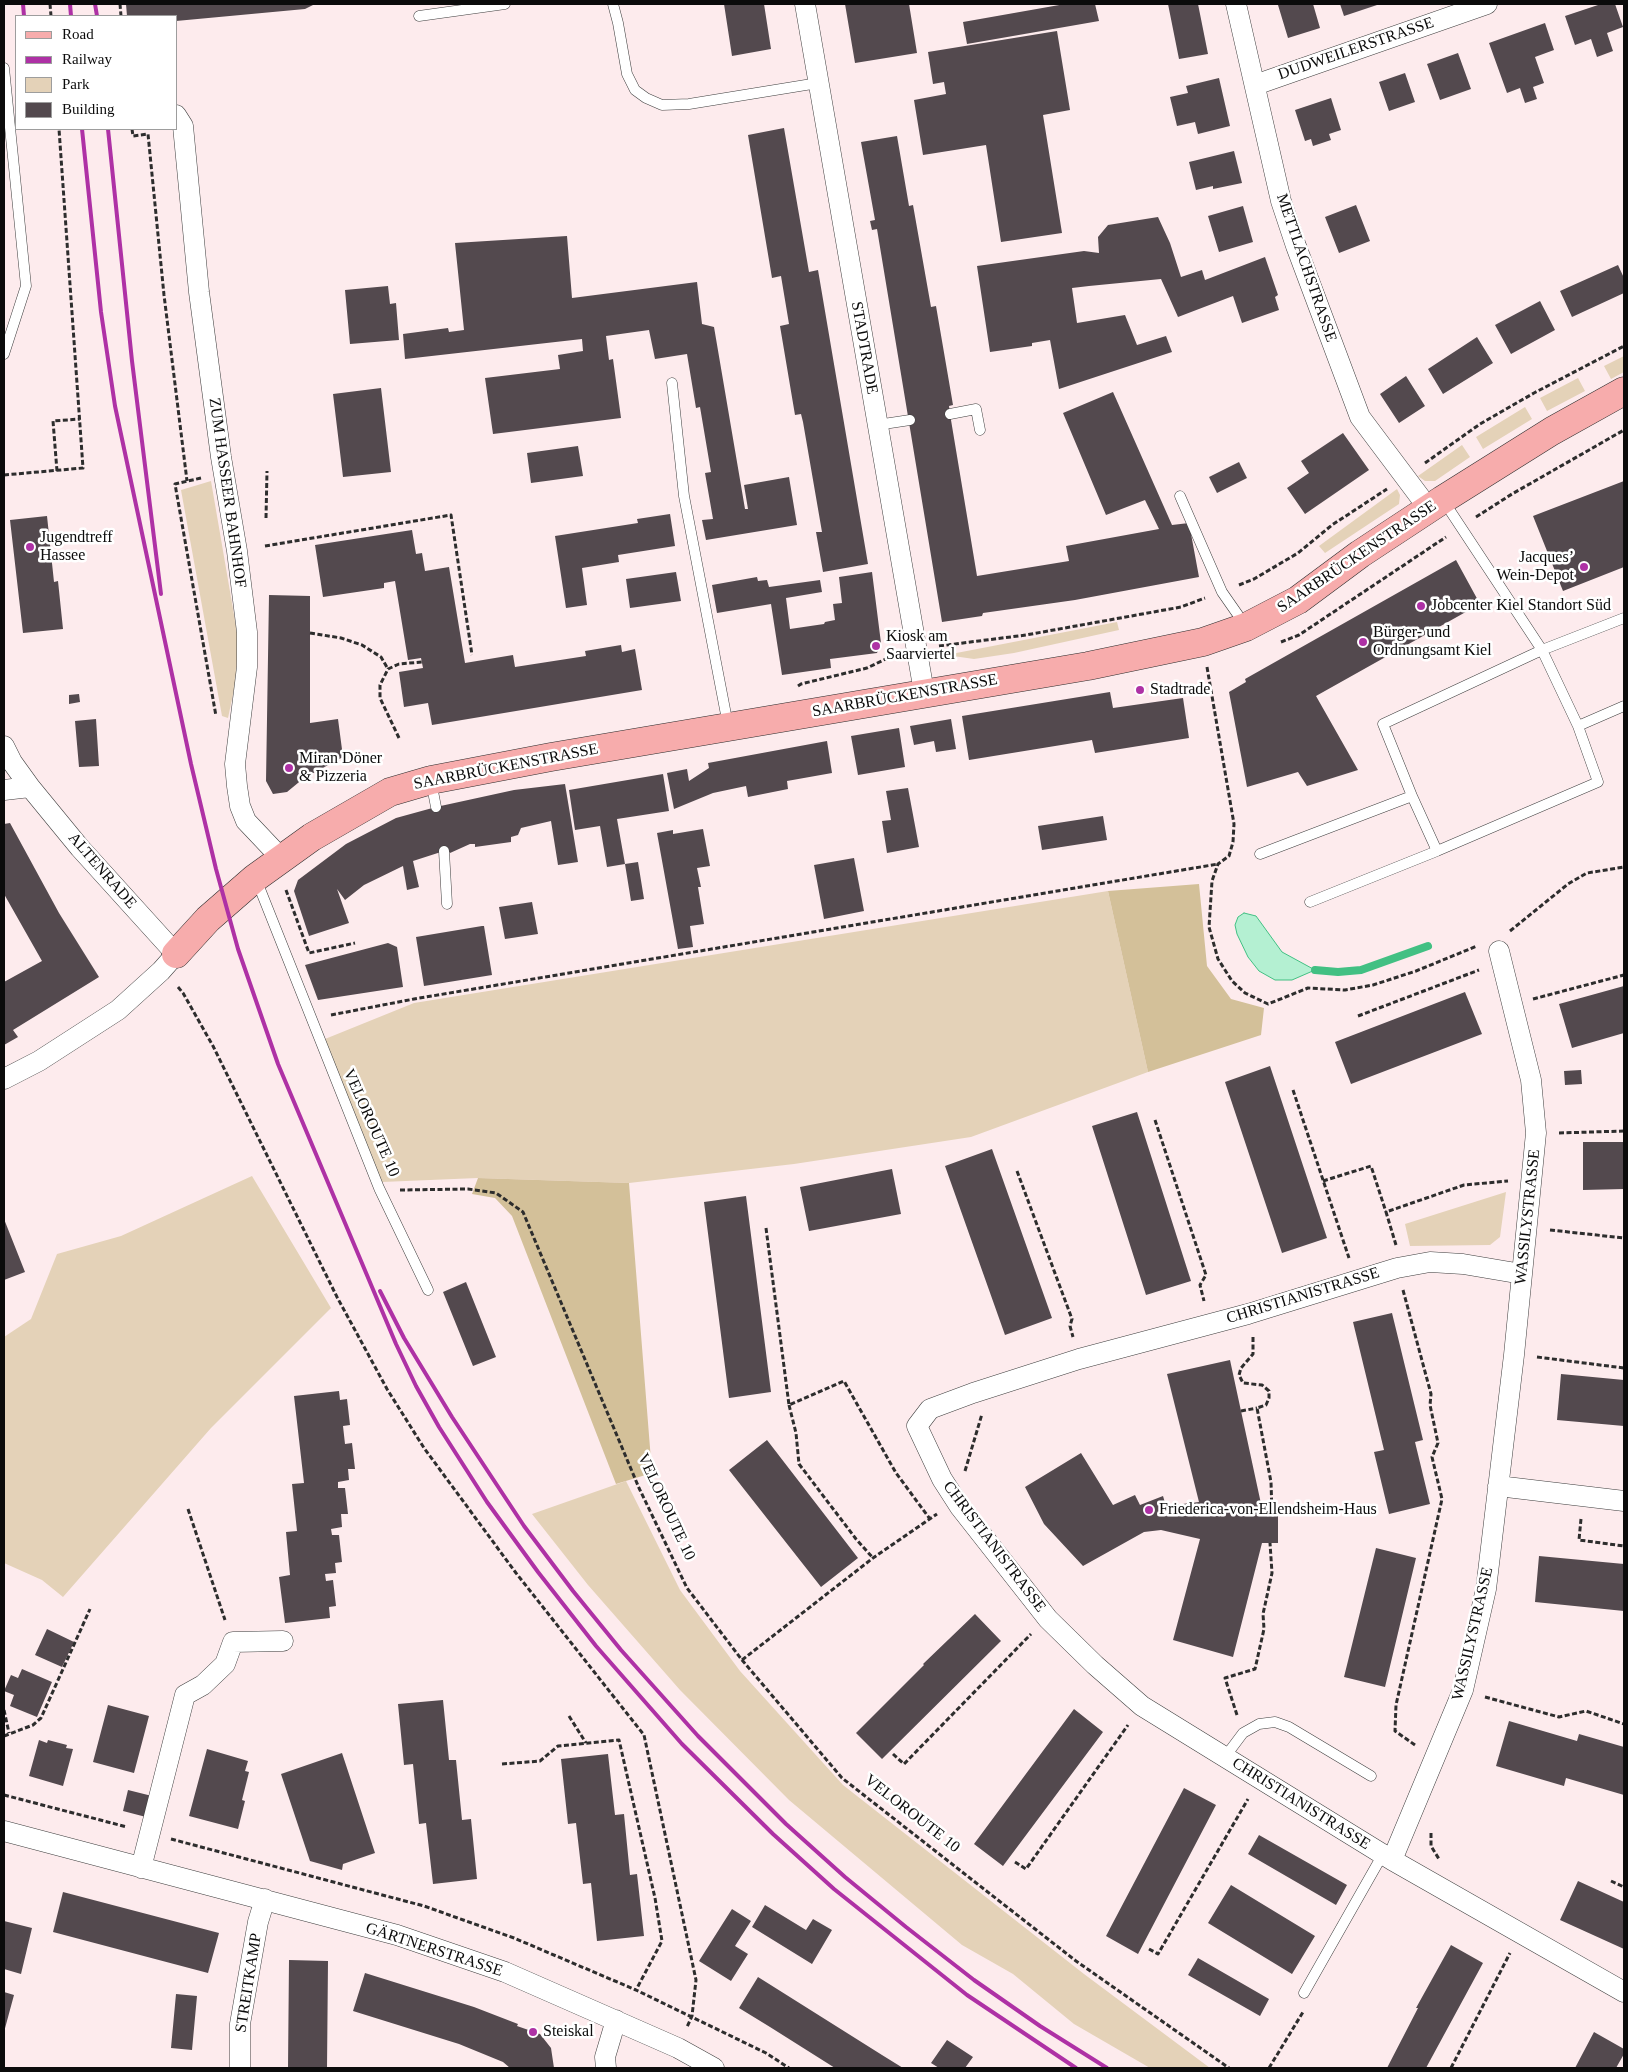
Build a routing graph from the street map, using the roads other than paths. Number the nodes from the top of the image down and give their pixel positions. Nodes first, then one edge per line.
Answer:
1 (505, 4) edge
2 (613, 4) edge
3 (806, 4) edge
4 (1236, 4) edge
5 (1486, 4) edge
6 (419, 16) dead end
7 (4, 68) edge
8 (818, 83) junction
9 (1255, 85) junction
10 (178, 118) edge
11 (4, 354) edge
12 (672, 383) dead end
13 (1624, 391) edge
14 (950, 414) dead end
15 (910, 420) dead end
16 (877, 425) junction
17 (980, 430) dead end
18 (1180, 496) dead end
19 (1436, 504) junction
20 (1624, 618) edge
21 (1246, 627) junction
22 (1542, 650) junction
23 (924, 692) junction
24 (1624, 706) edge
25 (728, 726) junction
26 (1578, 726) junction
27 (4, 746) edge
28 (431, 780) junction
29 (30, 787) junction
30 (4, 790) edge
31 (1412, 796) junction
32 (436, 807) dead end
33 (444, 850) dead end
34 (1437, 851) junction
35 (1260, 854) dead end
36 (282, 872) junction
37 (255, 878) junction
38 (1310, 902) dead end
39 (447, 904) dead end
40 (1502, 949) road end
41 (169, 963) junction
42 (4, 1079) edge
43 (1522, 1274) junction
44 (428, 1290) dead end
45 (1498, 1486) junction
46 (1624, 1501) edge
47 (283, 1641) dead end
48 (1225, 1756) junction
49 (1371, 1776) dead end
50 (4, 1831) edge
51 (1388, 1857) junction
52 (141, 1868) junction
53 (265, 1899) junction
54 (1624, 1992) edge
55 (1304, 1993) dead end
56 (616, 2020) junction
57 (240, 2068) edge
58 (606, 2068) edge
59 (714, 2068) edge

1 - 6 lane
2 - 8 lane
3 - 8 street, STADTRADE
4 - 9 street, METTLACHSTRASSE
5 - 9 street, DUDWEILERSTRASSE
7 - 11 lane
8 - 16 street, STADTRADE
9 - 19 street, METTLACHSTRASSE
10 - 36 street, ZUM HASSEER BAHNHOF
12 - 25 lane
13 - 19 street, SAARBRÜCKENSTRASSE
14 - 17 lane
15 - 16 lane
16 - 23 street, STADTRADE
18 - 21 lane
19 - 21 street, SAARBRÜCKENSTRASSE
19 - 22 lane
20 - 22 lane
21 - 23 street, SAARBRÜCKENSTRASSE
22 - 26 lane
22 - 31 lane
23 - 25 street, SAARBRÜCKENSTRASSE
24 - 26 lane
25 - 28 street, SAARBRÜCKENSTRASSE
26 - 34 lane
27 - 29 street, ALTENRADE
28 - 32 lane
28 - 36 street, SAARBRÜCKENSTRASSE
29 - 30 street
29 - 41 street, ALTENRADE
31 - 34 lane
31 - 35 lane
33 - 39 lane
34 - 38 lane
36 - 37 street, SAARBRÜCKENSTRASSE
37 - 41 street, SAARBRÜCKENSTRASSE
37 - 44 lane, VELOROUTE 10
40 - 43 street, WASSILYSTRASSE
41 - 42 street
43 - 45 street, WASSILYSTRASSE
43 - 48 street, CHRISTIANISTRASSE
45 - 46 street
45 - 51 street, WASSILYSTRASSE
47 - 52 street
48 - 49 lane
48 - 51 street, CHRISTIANISTRASSE
50 - 52 street, GÄRTNERSTRASSE
51 - 54 street, CHRISTIANISTRASSE
51 - 55 lane
52 - 53 street, GÄRTNERSTRASSE
53 - 56 street, GÄRTNERSTRASSE
53 - 57 street, STREITKAMP
56 - 58 street
56 - 59 street, GÄRTNERSTRASSE

